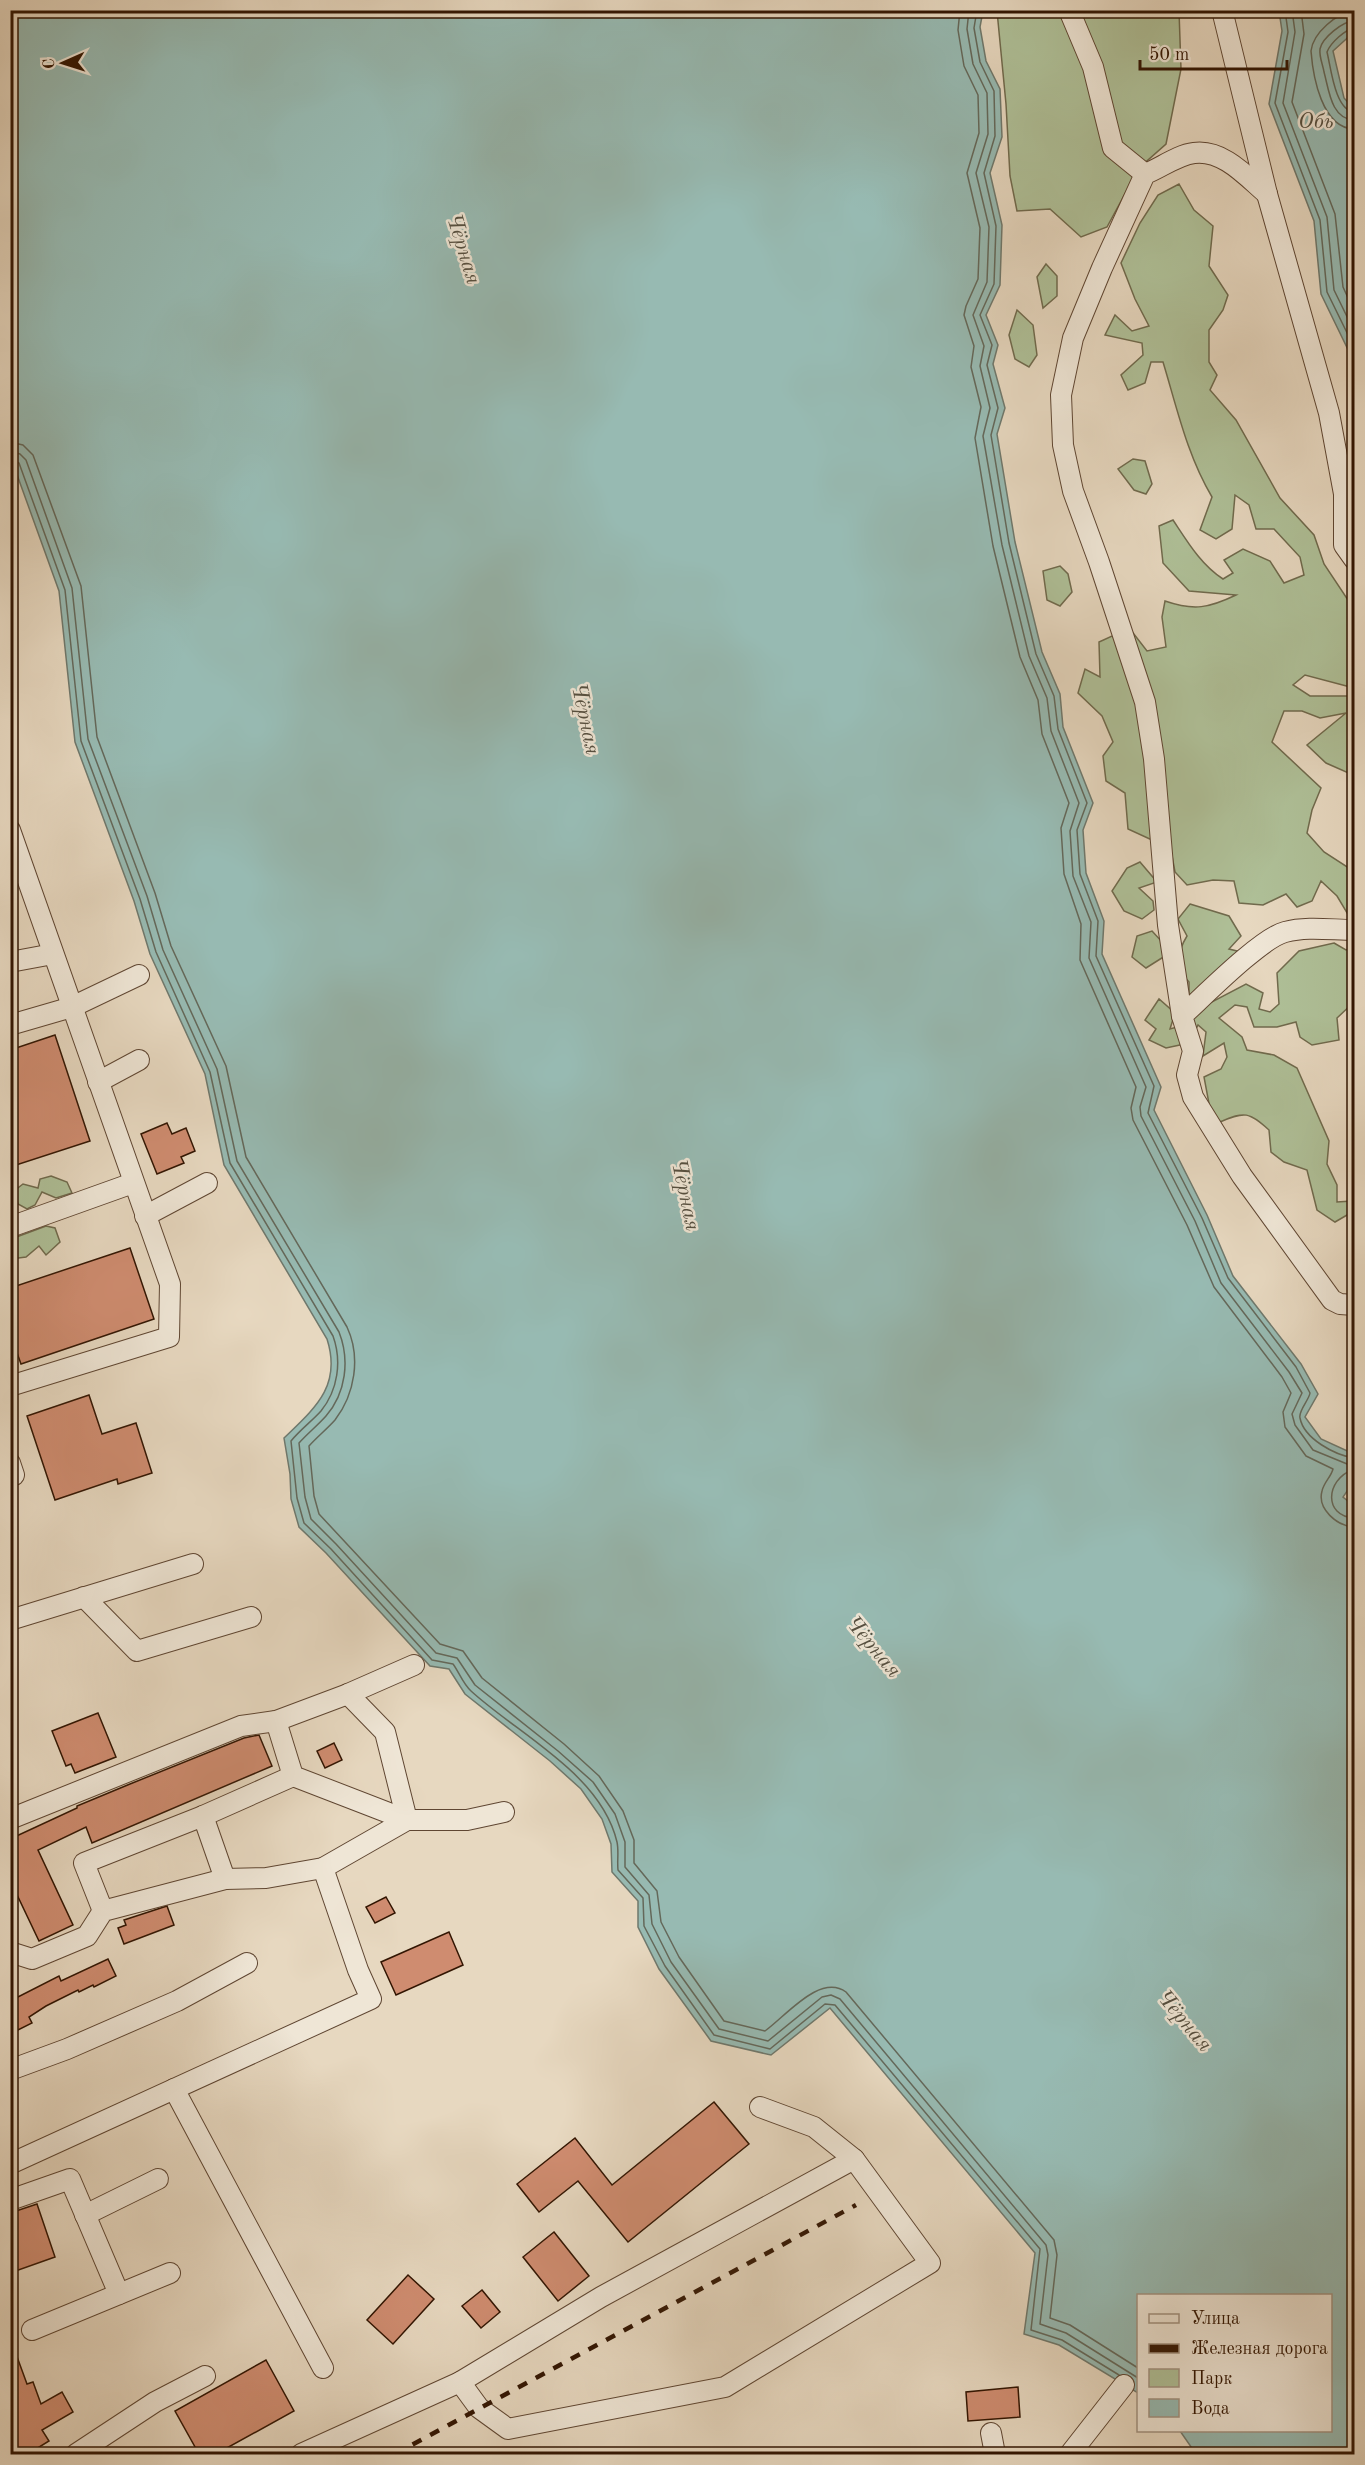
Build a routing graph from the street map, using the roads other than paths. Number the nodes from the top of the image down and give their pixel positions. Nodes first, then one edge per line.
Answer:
1 (1069, 10) edge
2 (1222, 10) edge
3 (1145, 174) junction
4 (1267, 194) junction
5 (1354, 560) edge
6 (10, 830) edge
7 (1354, 930) edge
8 (54, 954) junction
9 (10, 962) edge
10 (139, 975) dead end
11 (72, 1007) junction
12 (1182, 1016) junction
13 (10, 1025) edge
14 (139, 1060) dead end
15 (98, 1082) junction
16 (133, 1183) junction
17 (207, 1183) dead end
18 (145, 1216) junction
19 (10, 1227) edge
20 (1354, 1305) edge
21 (10, 1386) edge
22 (10, 1463) edge
23 (10, 1476) edge
24 (193, 1564) dead end
25 (84, 1597) junction
26 (251, 1617) dead end
27 (10, 1620) edge
28 (414, 1665) dead end
29 (348, 1694) junction
30 (276, 1721) junction
31 (292, 1776) junction
32 (504, 1812) dead end
33 (203, 1816) junction
34 (10, 1819) edge
35 (407, 1821) junction
36 (322, 1868) junction
37 (225, 1879) junction
38 (103, 1911) junction
39 (10, 1952) edge
40 (248, 1963) dead end
41 (10, 2070) edge
42 (174, 2089) junction
43 (760, 2107) dead end
44 (854, 2159) junction
45 (10, 2164) edge
46 (158, 2179) dead end
47 (10, 2200) edge
48 (85, 2215) junction
49 (170, 2273) dead end
50 (118, 2294) junction
51 (32, 2330) dead end
52 (323, 2368) dead end
53 (205, 2376) dead end
54 (460, 2382) junction
55 (1124, 2385) dead end
56 (991, 2433) dead end
57 (76, 2454) edge
58 (302, 2454) edge
59 (995, 2454) edge
60 (1070, 2454) edge

1 - 3 lane
2 - 4 lane
3 - 4 lane
3 - 12 lane
4 - 5 lane
6 - 8 lane
7 - 12 lane
8 - 9 lane
8 - 11 lane
10 - 11 lane
11 - 13 lane
11 - 15 lane
12 - 20 lane
14 - 15 lane
15 - 16 lane
16 - 18 lane
16 - 19 lane
17 - 18 lane
18 - 21 lane
22 - 23 lane
24 - 25 lane
25 - 26 lane
25 - 27 lane
28 - 29 lane
29 - 30 lane
29 - 35 lane
30 - 31 lane
30 - 34 lane
31 - 33 lane
31 - 35 lane
32 - 35 lane
33 - 37 lane
33 - 38 lane
35 - 36 lane
36 - 37 lane
36 - 42 lane
37 - 38 lane
38 - 39 lane
40 - 41 lane
42 - 45 lane
42 - 52 lane
43 - 44 lane
44 - 54 lane
44 - 54 lane
46 - 48 lane
47 - 48 lane
48 - 50 lane
49 - 50 lane
50 - 51 lane
53 - 57 lane
54 - 58 lane
55 - 60 lane
56 - 59 lane

